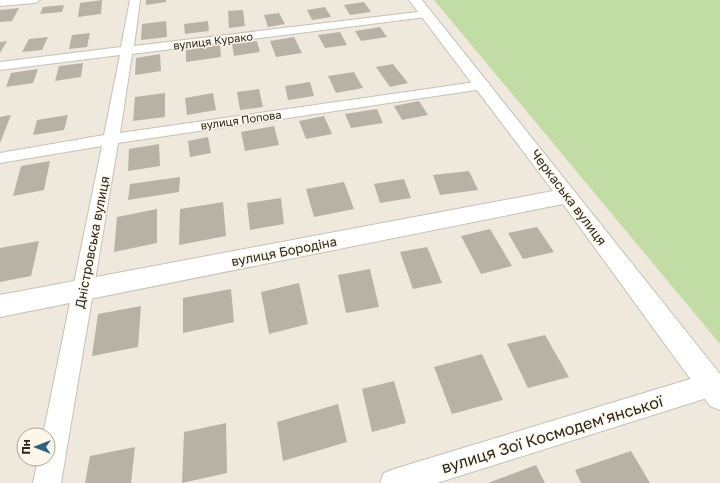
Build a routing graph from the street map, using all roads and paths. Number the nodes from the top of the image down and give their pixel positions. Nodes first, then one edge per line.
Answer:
1 (35, 0) edge
2 (135, 0) edge
3 (0, 4) edge
4 (420, 7) edge
5 (127, 52) junction
6 (0, 66) edge
7 (483, 85) junction
8 (112, 139) junction
9 (0, 158) edge
10 (568, 196) junction
11 (82, 290) junction
12 (0, 306) edge
13 (715, 390) edge
14 (47, 483) edge
15 (394, 483) edge

1 - 3 street
2 - 5 street, Дністровська вулиця
4 - 5 street, вулиця Курако
4 - 7 street, Черкаська вулиця
5 - 6 street, вулиця Курако
5 - 8 street, Дністровська вулиця
7 - 8 street, вулиця Попова
7 - 10 street, Черкаська вулиця
8 - 9 street, вулиця Попова
8 - 11 street, Дністровська вулиця
10 - 11 street, вулиця Бородіна
10 - 13 street, Черкаська вулиця
11 - 12 street, вулиця Бородіна
11 - 14 street, Дністровська вулиця
13 - 15 street, вулиця Зої Космодем'янської

